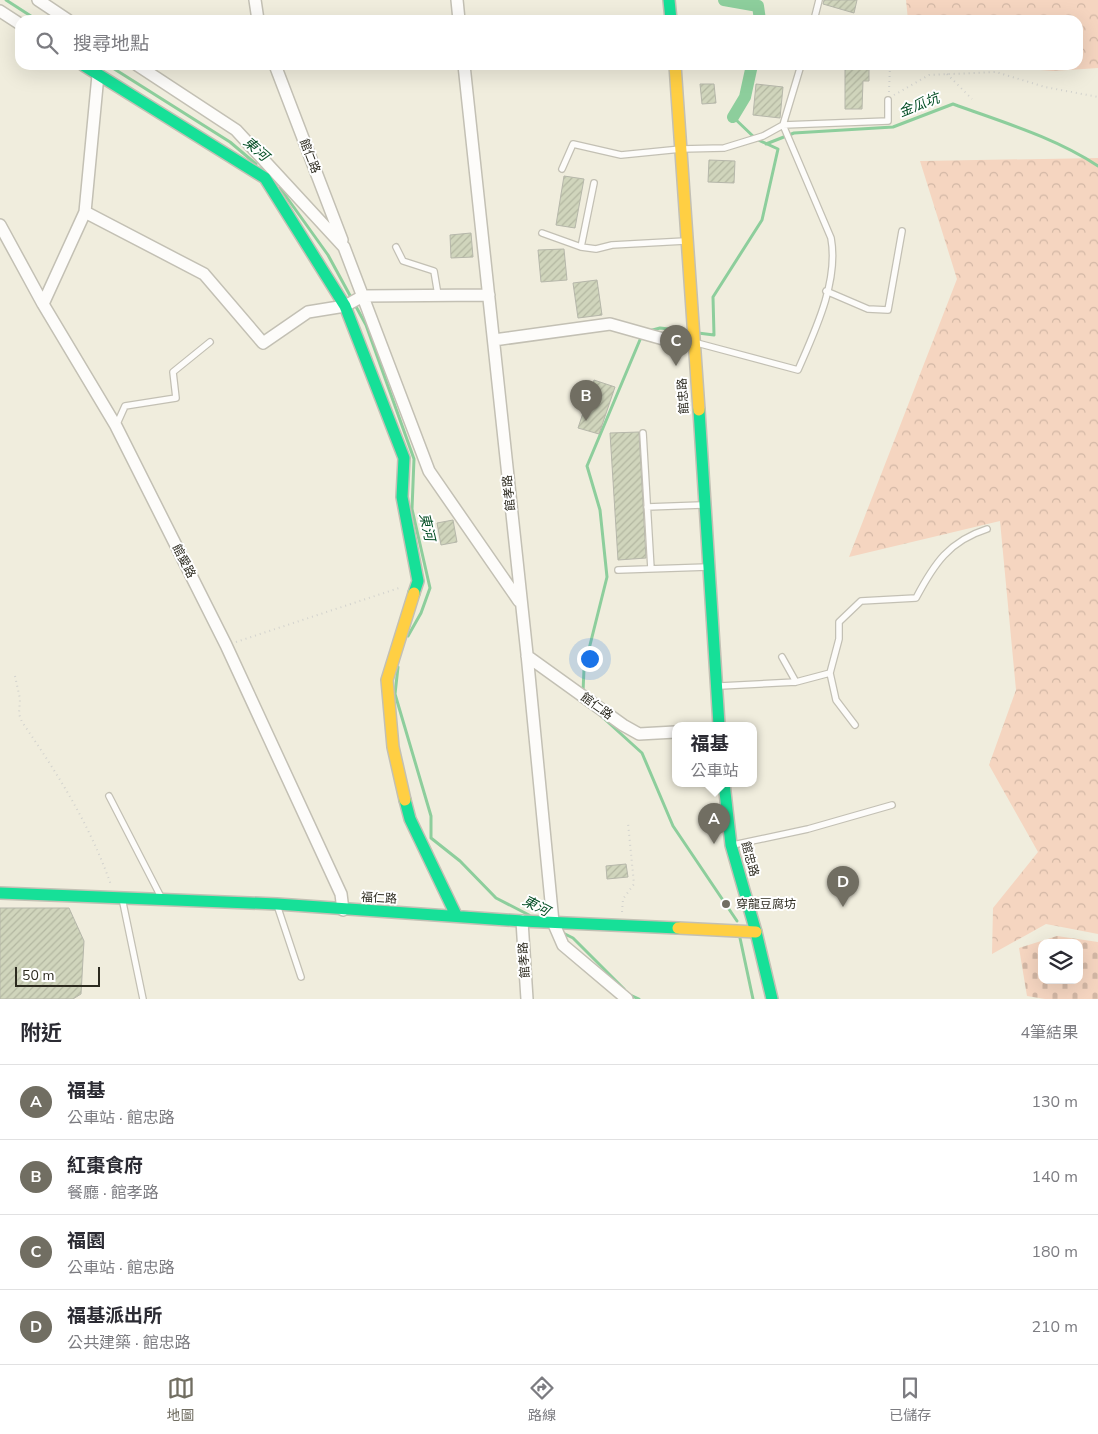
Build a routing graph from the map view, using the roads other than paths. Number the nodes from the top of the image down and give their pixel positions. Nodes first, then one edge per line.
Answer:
1 (38, 0) edge
2 (255, 0) edge
3 (457, 0) edge
4 (669, 0) edge
5 (819, 0) edge
6 (0, 12) edge
7 (60, 15) edge
8 (257, 15) edge
9 (458, 15) edge
10 (670, 15) edge
11 (815, 15) edge
12 (15, 21) edge
13 (90, 70) edge
14 (145, 70) edge
15 (277, 70) edge
16 (465, 70) edge
17 (675, 70) edge
18 (800, 70) edge
19 (98, 75) junction
20 (888, 100) road end
21 (783, 126) junction
22 (681, 149) junction
23 (562, 169) dead end
24 (594, 183) dead end
25 (85, 212) junction
26 (0, 225) edge
27 (902, 231) dead end
28 (542, 233) dead end
29 (686, 240) junction
30 (344, 246) junction
31 (396, 247) dead end
32 (581, 247) junction
33 (826, 291) junction
34 (438, 295) junction
35 (489, 295) junction
36 (364, 296) junction
37 (43, 304) junction
38 (345, 306) junction
39 (494, 340) junction
40 (210, 342) dead end
41 (693, 342) junction
42 (116, 426) junction
43 (643, 433) dead end
44 (705, 505) junction
45 (647, 507) junction
46 (987, 529) dead end
47 (709, 567) junction
48 (651, 569) junction
49 (618, 570) dead end
50 (520, 602) junction
51 (527, 656) junction
52 (782, 657) dead end
53 (830, 673) junction
54 (796, 682) junction
55 (718, 686) junction
56 (718, 722) edge
57 (854, 724) dead end
58 (672, 732) edge
59 (724, 787) edge
60 (109, 796) dead end
61 (892, 805) dead end
62 (731, 845) junction
63 (0, 893) edge
64 (118, 896) junction
65 (162, 898) junction
66 (277, 904) junction
67 (343, 910) junction
68 (456, 915) junction
69 (522, 921) junction
70 (553, 922) junction
71 (756, 932) junction
72 (301, 976) dead end
73 (143, 999) edge
74 (527, 999) edge
75 (627, 999) edge
76 (772, 999) edge

1 - 7 street
2 - 8 street
3 - 9 street
4 - 10 street
5 - 11 lane
6 - 12 street
13 - 19 street
14 - 30 street
15 - 30 street, 館仁路
16 - 35 street, 館孝路
17 - 22 street, 館忠路
18 - 21 lane
19 - 25 street
19 - 38 street
20 - 21 lane
21 - 22 lane
21 - 33 lane
22 - 23 lane
22 - 29 street, 館忠路
24 - 32 lane
25 - 37 street
25 - 38 street
26 - 37 street, 館愛路
27 - 33 lane
28 - 32 lane
29 - 32 lane
29 - 41 street, 館忠路
30 - 36 street, 館仁路
31 - 34 lane
33 - 41 lane
34 - 35 street
34 - 36 street
35 - 39 street, 館孝路
36 - 38 street
36 - 50 street, 館仁路
37 - 42 street, 館愛路
38 - 68 street
39 - 41 street
39 - 50 street, 館孝路
40 - 42 lane
41 - 44 street, 館忠路
42 - 67 street, 館愛路
43 - 45 lane
44 - 45 lane
44 - 47 street, 館忠路
45 - 48 lane
46 - 53 lane
47 - 48 lane
47 - 55 street, 館忠路
48 - 49 lane
50 - 51 street, 館孝路
51 - 58 street, 館仁路
51 - 70 street, 館孝路
52 - 54 lane
53 - 54 lane
53 - 57 lane
54 - 55 lane
55 - 56 street, 館忠路
59 - 62 street, 館忠路
60 - 65 lane
61 - 62 lane
62 - 71 street, 館忠路
63 - 64 street, 福仁路
64 - 65 street, 福仁路
64 - 73 lane
65 - 66 street, 福仁路
66 - 67 street, 福仁路
66 - 72 lane
67 - 68 street, 福仁路
68 - 69 street, 福仁路
69 - 70 street, 福仁路
69 - 74 street, 館孝路
70 - 71 street, 福仁路
70 - 75 street, 館孝路
71 - 76 street, 館忠路

